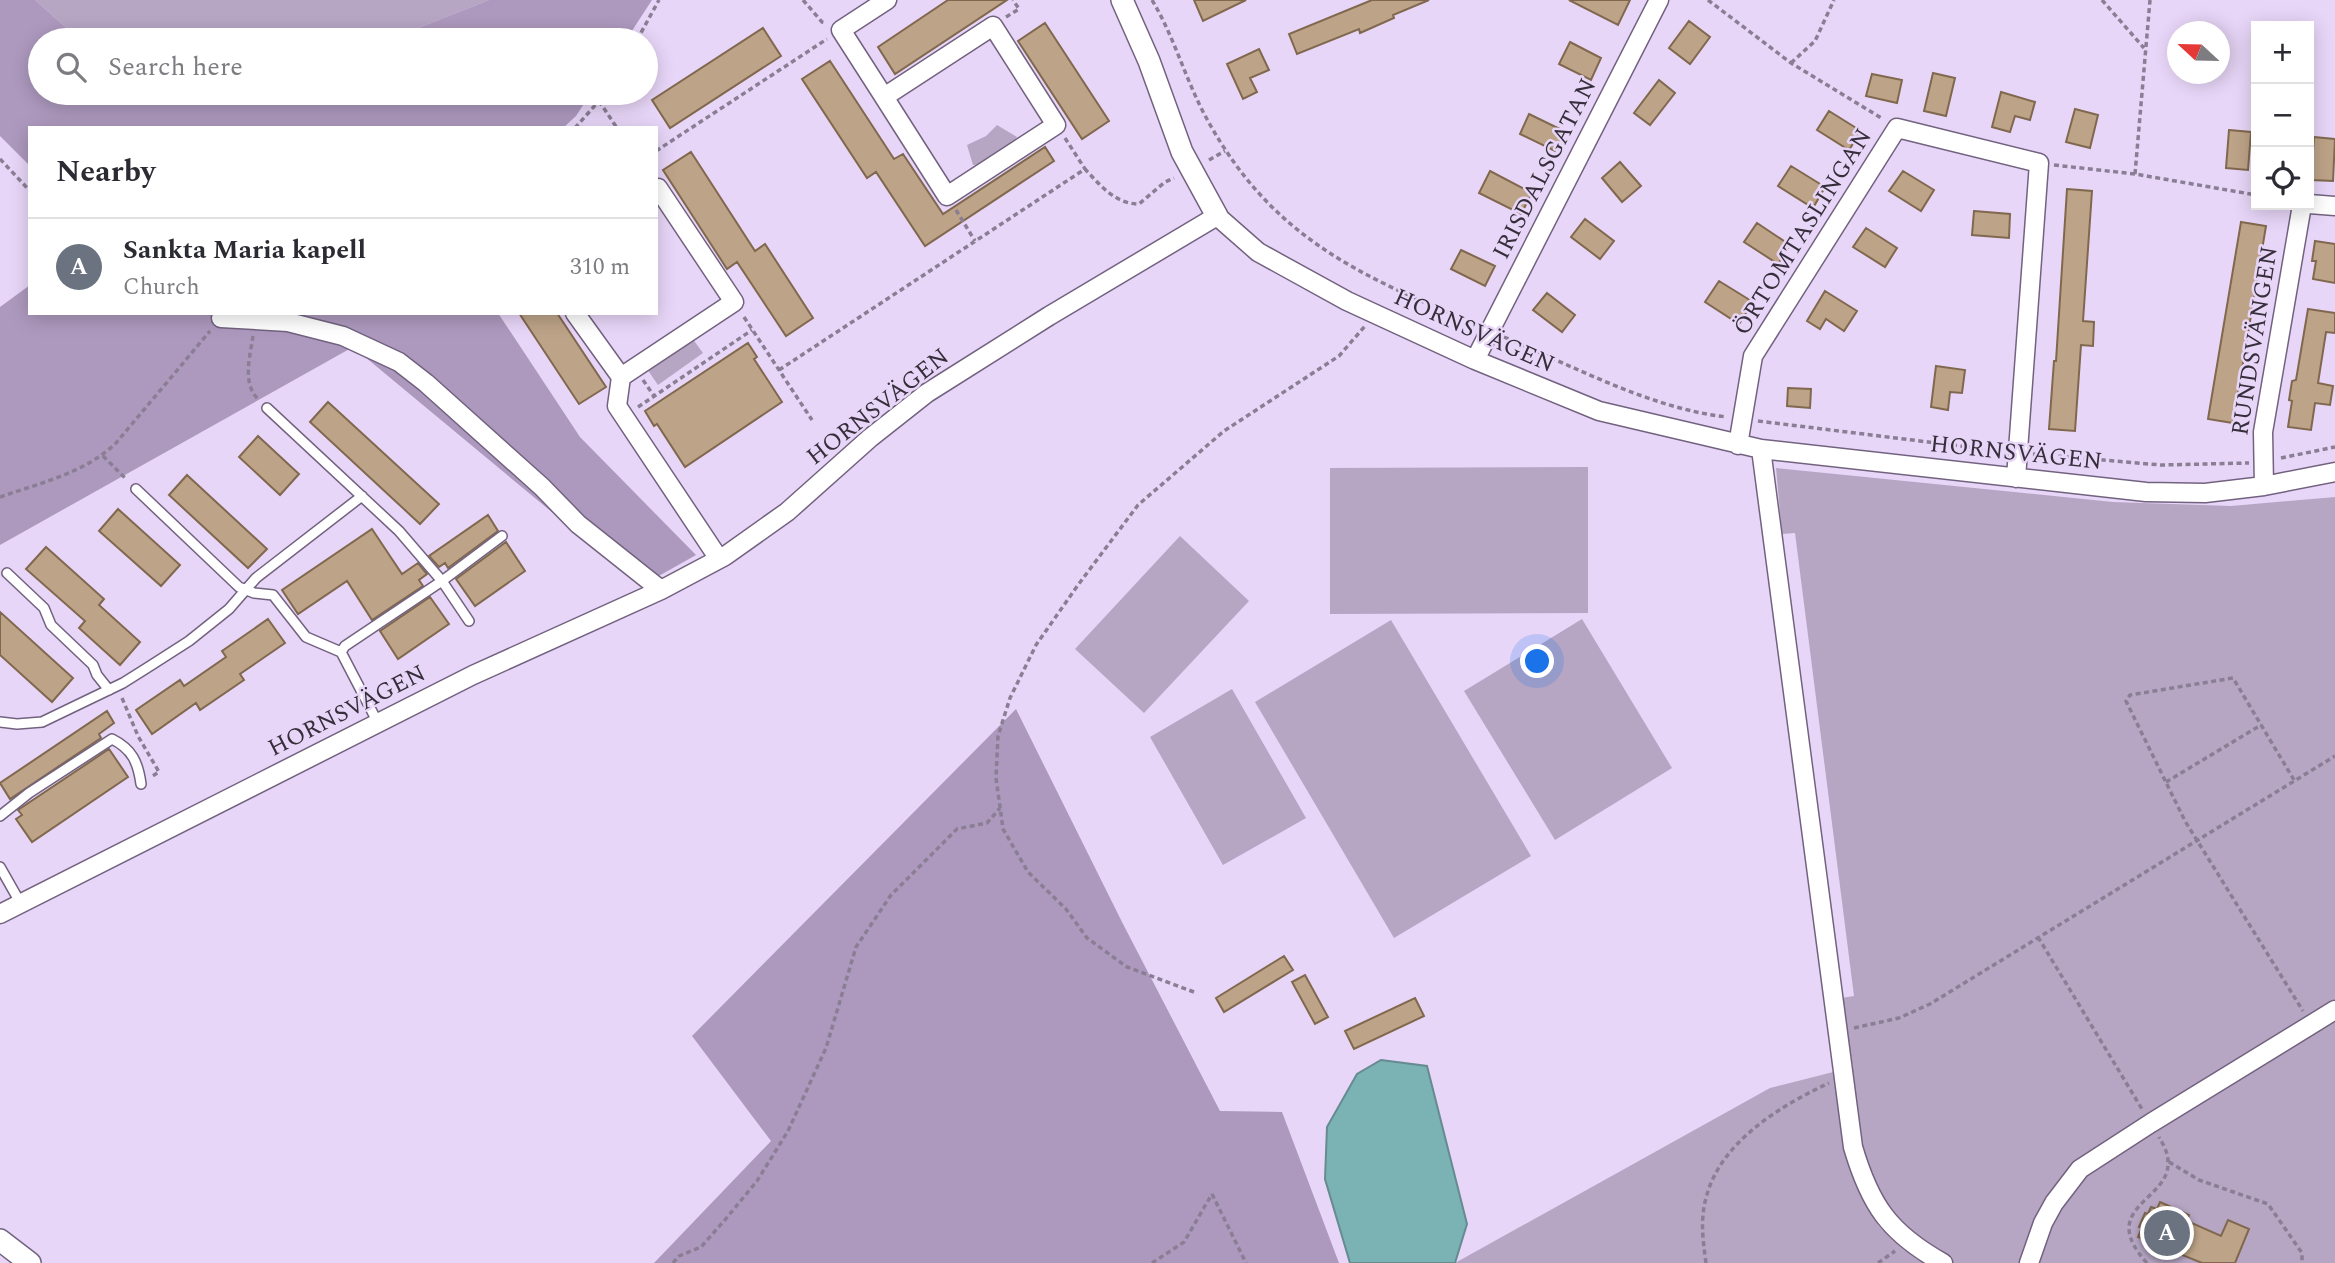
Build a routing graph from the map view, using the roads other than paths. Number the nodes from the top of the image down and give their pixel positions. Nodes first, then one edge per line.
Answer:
1 (887, 0) edge
2 (1122, 0) edge
3 (1659, 0) edge
4 (884, 97) junction
5 (658, 188) edge
6 (2314, 204) edge
7 (2335, 206) edge
8 (2301, 210) edge
9 (1217, 216) junction
10 (576, 315) edge
11 (221, 318) road end
12 (1475, 360) junction
13 (621, 377) junction
14 (267, 408) road end
15 (1738, 445) junction
16 (1761, 449) junction
17 (2335, 472) edge
18 (2016, 478) junction
19 (2264, 486) junction
20 (136, 489) road end
21 (362, 496) junction
22 (502, 536) dead end
23 (719, 559) junction
24 (7, 573) dead end
25 (442, 581) junction
26 (244, 589) junction
27 (662, 590) junction
28 (469, 621) dead end
29 (341, 652) junction
30 (111, 689) junction
31 (0, 722) edge
32 (377, 723) junction
33 (141, 784) road end
34 (0, 816) edge
35 (0, 867) edge
36 (21, 904) junction
37 (0, 914) edge
38 (2335, 1010) edge
39 (0, 1240) edge
40 (30, 1263) edge
41 (1943, 1263) edge
42 (2029, 1263) edge

1 - 4 street
2 - 9 street
3 - 12 street, IRISDALSGATAN
4 - 4 street
5 - 13 street
6 - 7 street
8 - 19 street, RUNDSVÄNGEN
9 - 12 street, HORNSVÄGEN
9 - 23 street, HORNSVÄGEN
10 - 13 street
11 - 27 street
12 - 15 street, HORNSVÄGEN
13 - 23 street
14 - 21 lane
15 - 16 street, HORNSVÄGEN
15 - 18 street, ÖRTOMTASLINGAN
16 - 18 street, HORNSVÄGEN
16 - 41 street
17 - 19 street, HORNSVÄGEN
18 - 19 street, HORNSVÄGEN
20 - 26 lane
21 - 25 lane
21 - 26 lane
22 - 25 lane
23 - 27 street, HORNSVÄGEN
24 - 30 lane
25 - 28 lane
25 - 29 lane
26 - 29 lane
26 - 30 lane
27 - 32 street, HORNSVÄGEN
29 - 32 lane
30 - 31 lane
32 - 36 street, HORNSVÄGEN
33 - 34 lane
35 - 36 lane
36 - 37 street, HORNSVÄGEN
38 - 42 street
39 - 40 street

